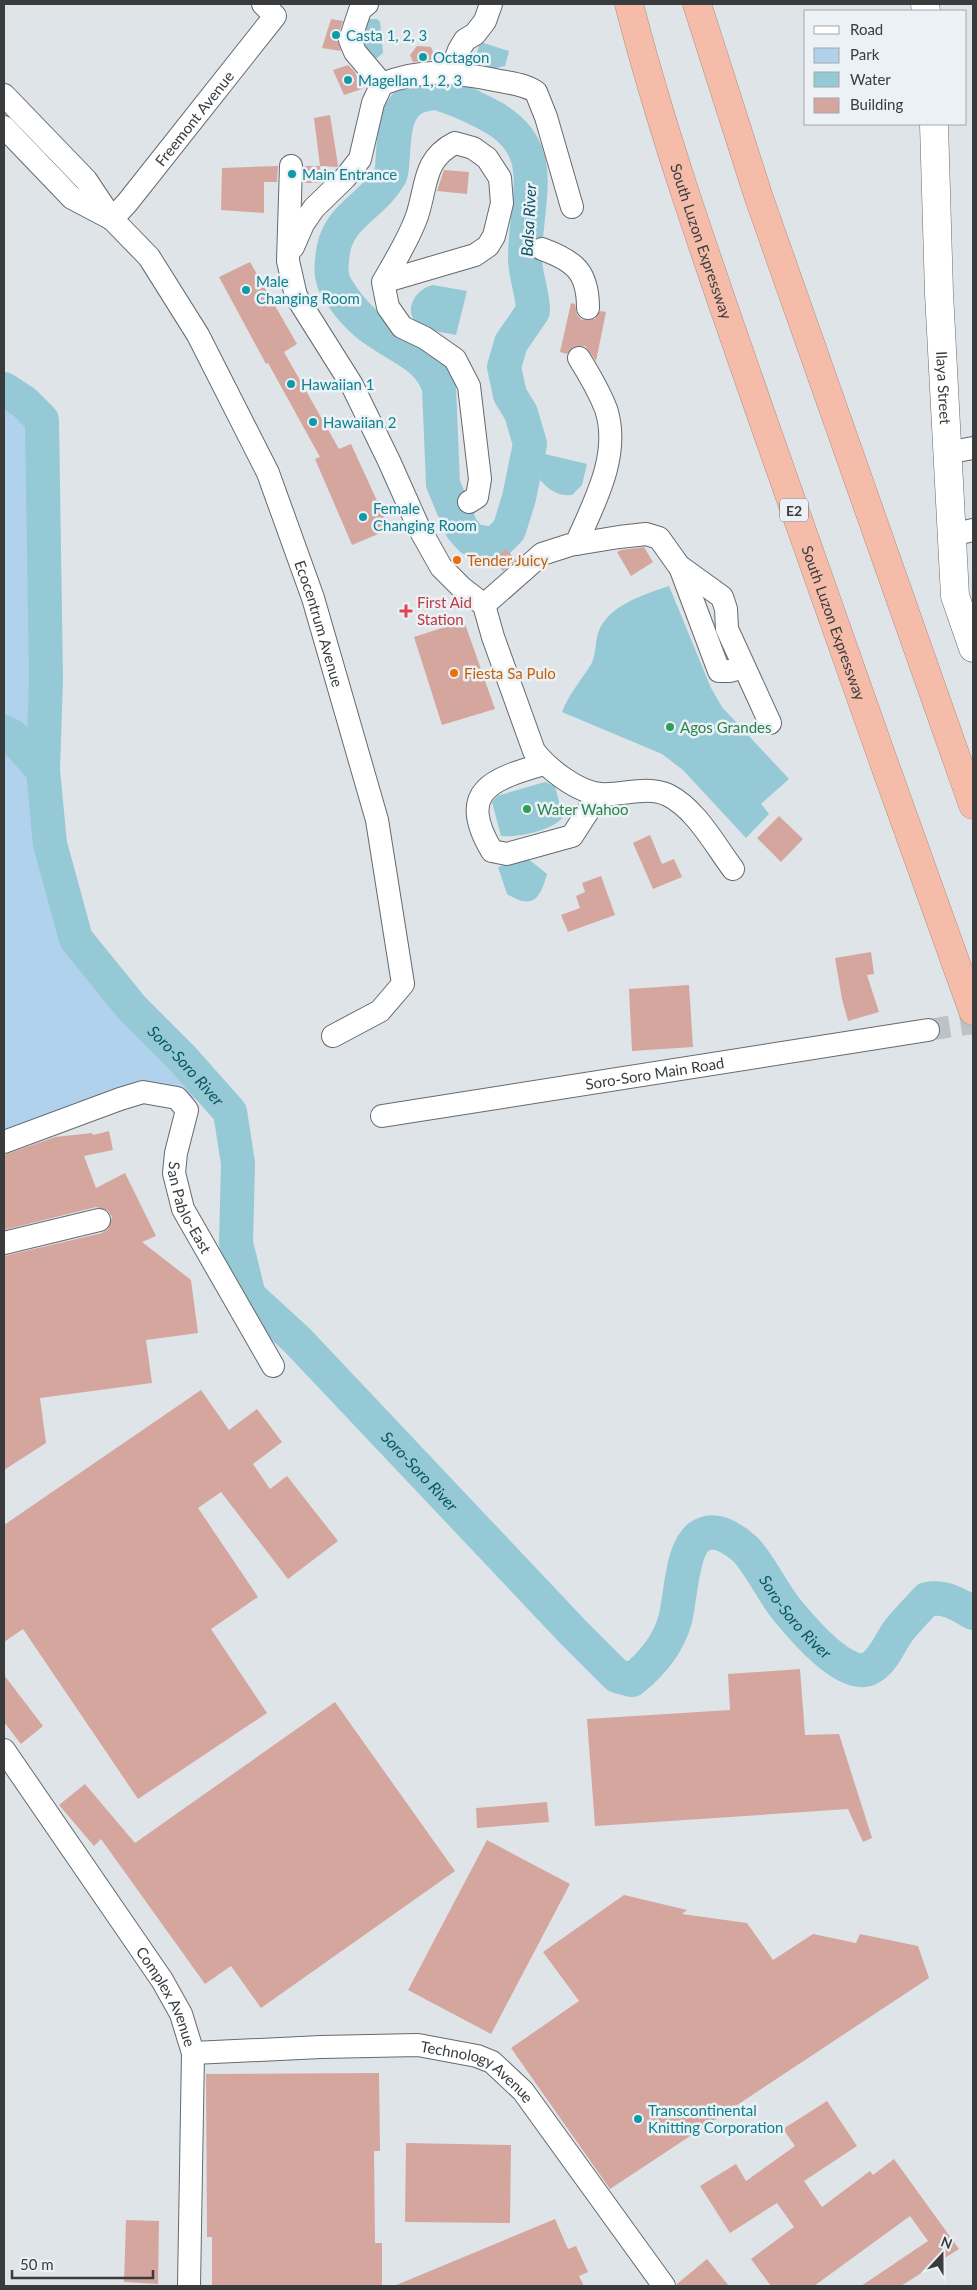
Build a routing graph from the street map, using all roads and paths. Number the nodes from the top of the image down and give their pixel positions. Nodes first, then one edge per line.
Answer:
1 (367, 4) edge
2 (491, 4) edge
3 (629, 4) edge
4 (697, 4) edge
5 (269, 10) edge
6 (451, 72) junction
7 (382, 84) junction
8 (4, 95) edge
9 (934, 125) edge
10 (4, 127) edge
11 (291, 166) dead end
12 (572, 206) dead end
13 (112, 219) junction
14 (542, 249) dead end
15 (288, 261) junction
16 (383, 282) junction
17 (588, 308) dead end
18 (579, 358) dead end
19 (973, 448) edge
20 (946, 453) junction
21 (469, 502) dead end
22 (962, 533) edge
23 (576, 544) junction
24 (484, 605) junction
25 (973, 648) edge
26 (770, 723) dead end
27 (544, 764) junction
28 (599, 794) junction
29 (973, 805) edge
30 (733, 869) dead end
31 (973, 1011) edge
32 (928, 1030) tunnel mouth
33 (333, 1036) dead end
34 (382, 1116) dead end
35 (4, 1142) edge
36 (99, 1220) dead end
37 (4, 1243) edge
38 (273, 1366) dead end
39 (4, 1750) edge
40 (193, 2053) junction
41 (189, 2286) edge
42 (664, 2286) edge

1 - 7 street
2 - 6 street
3 - 31 highway, South Luzon Expressway / E2
4 - 29 highway
5 - 13 street, Freemont Avenue
6 - 7 street
6 - 12 street
7 - 15 street
8 - 13 street, Ecocentrum Avenue
9 - 20 street, Ilaya Street
10 - 13 street, Ecocentrum Avenue
11 - 15 street
13 - 33 street, Ecocentrum Avenue
14 - 17 street
15 - 24 street
16 - 16 street
16 - 21 street
18 - 23 street
19 - 20 street
20 - 22 street, Ilaya Street
22 - 25 street, Ilaya Street
23 - 24 street
23 - 26 street
24 - 27 street
27 - 28 street
27 - 28 street
28 - 30 street
32 - 34 street, Soro-Soro Main Road
35 - 38 street, San Pablo-East
36 - 37 street
39 - 40 street, Complex Avenue
40 - 41 street, Complex Avenue
40 - 42 street, Technology Avenue

